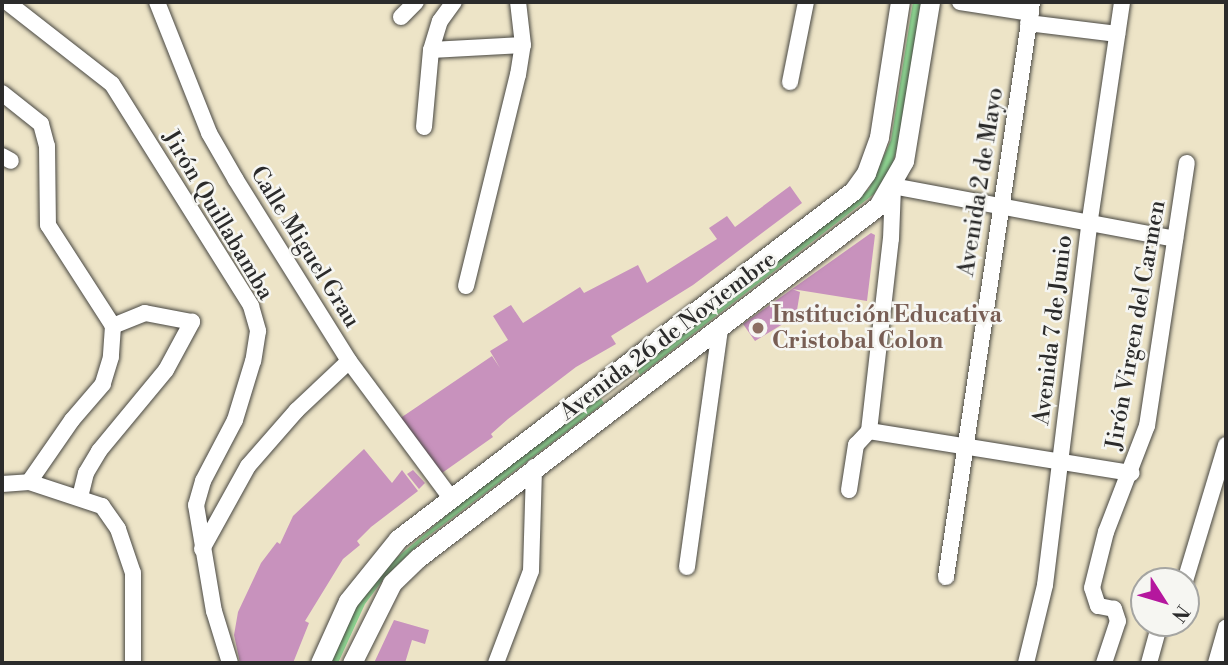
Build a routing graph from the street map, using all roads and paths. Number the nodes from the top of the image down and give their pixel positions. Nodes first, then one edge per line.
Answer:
1 (7, 2) edge
2 (157, 2) edge
3 (416, 2) edge
4 (454, 2) edge
5 (518, 2) edge
6 (806, 2) edge
7 (900, 2) edge
8 (930, 2) edge
9 (960, 2) edge
10 (1122, 2) edge
11 (1030, 12) edge
12 (401, 17) dead end
13 (1117, 34) junction
14 (523, 45) junction
15 (431, 51) junction
16 (790, 82) dead end
17 (2, 93) edge
18 (424, 127) dead end
19 (1187, 163) dead end
20 (893, 186) junction
21 (999, 209) junction
22 (1089, 226) junction
23 (1175, 239) junction
24 (466, 286) dead end
25 (113, 326) junction
26 (720, 328) junction
27 (349, 361) junction
28 (613, 374) junction
29 (629, 397) junction
30 (869, 430) junction
31 (1226, 445) edge
32 (967, 446) junction
33 (1059, 461) junction
34 (534, 467) junction
35 (1132, 473) junction
36 (29, 482) junction
37 (2, 484) edge
38 (849, 490) dead end
39 (450, 496) junction
40 (80, 497) junction
41 (202, 549) junction
42 (687, 567) dead end
43 (1189, 567) edge
44 (946, 577) dead end
45 (1226, 627) edge
46 (1156, 637) edge
47 (133, 663) edge
48 (230, 663) edge
49 (320, 663) edge
50 (352, 663) edge
51 (496, 663) edge
52 (1026, 663) edge
53 (1104, 663) edge
54 (1149, 663) edge
55 (1216, 663) edge

1 - 41 street, Jirón Quillabamba
2 - 27 street, Calle Miguel Grau
3 - 12 street
4 - 15 street
5 - 14 street
6 - 16 street
7 - 28 main road, Avenida 26 de Noviembre
8 - 20 main road, Avenida 26 de Noviembre
9 - 11 street
10 - 13 street, Avenida 7 de Junio
11 - 13 street
11 - 21 street, Avenida 2 de Mayo
13 - 22 street, Avenida 7 de Junio
14 - 15 street
14 - 24 street
15 - 18 street
17 - 25 street
19 - 23 street, Jirón Virgen del Carmen
20 - 21 street
20 - 26 main road, Avenida 26 de Noviembre
20 - 30 street
21 - 22 street
21 - 32 street, Avenida 2 de Mayo
22 - 23 street
22 - 33 street, Avenida 7 de Junio
23 - 35 street, Jirón Virgen del Carmen
25 - 36 street
25 - 40 street
26 - 29 main road, Avenida 26 de Noviembre
26 - 42 street
27 - 39 street, Calle Miguel Grau
27 - 41 street
28 - 29 main road
28 - 39 main road, Avenida 26 de Noviembre
29 - 34 main road, Avenida 26 de Noviembre
30 - 32 street
30 - 38 street
31 - 43 street
32 - 33 street
32 - 44 street, Avenida 2 de Mayo
33 - 35 street
33 - 52 street, Avenida 7 de Junio
34 - 50 main road, Avenida 26 de Noviembre
34 - 51 street
35 - 53 street, Jirón Virgen del Carmen
36 - 37 street
36 - 40 street
39 - 49 main road, Avenida 26 de Noviembre
40 - 47 street
41 - 48 street, Jirón Quillabamba
45 - 55 street
46 - 54 street

